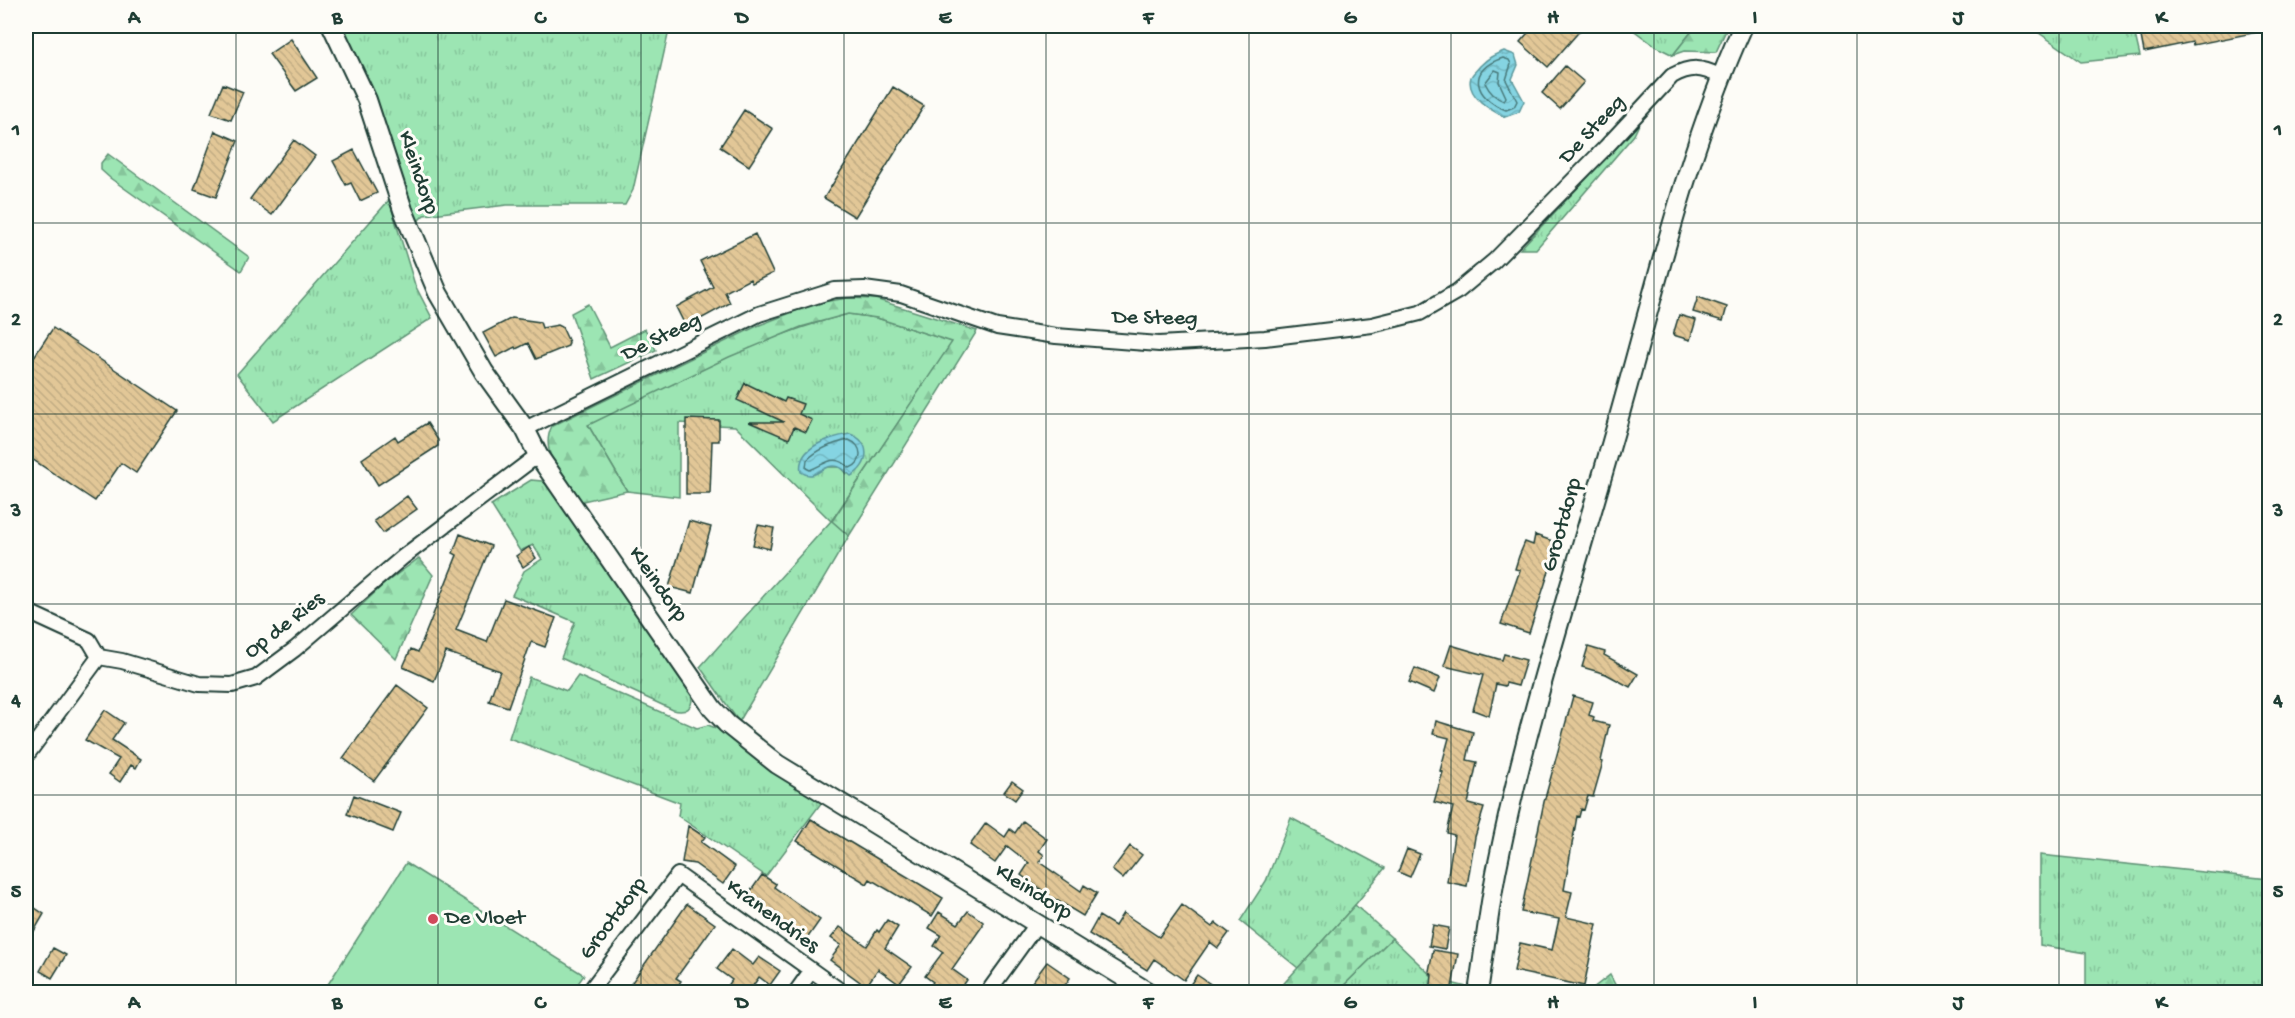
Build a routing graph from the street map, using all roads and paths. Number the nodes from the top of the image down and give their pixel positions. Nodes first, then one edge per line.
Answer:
1 (332, 26) edge
2 (1743, 26) edge
3 (1720, 76) junction
4 (525, 429) junction
5 (538, 455) junction
6 (26, 610) edge
7 (99, 657) junction
8 (26, 756) edge
9 (678, 874) joint
10 (1037, 924) junction
11 (811, 971) junction
12 (589, 993) edge
13 (796, 993) edge
14 (842, 993) edge
15 (988, 993) edge
16 (1148, 993) edge
17 (1478, 993) edge

1 - 4 street, Kleindorp
2 - 3 street, Grootdorp
3 - 4 street, De Steeg
3 - 17 street, Grootdorp
4 - 5 street, Kleindorp
5 - 7 street, Op de Ries
5 - 10 street, Kleindorp
6 - 7 street
7 - 8 street
9 - 11 street, Kranendries
9 - 12 street, Grootdorp
10 - 15 street
10 - 16 street, Kleindorp
11 - 13 street
11 - 14 street, Kranendries

